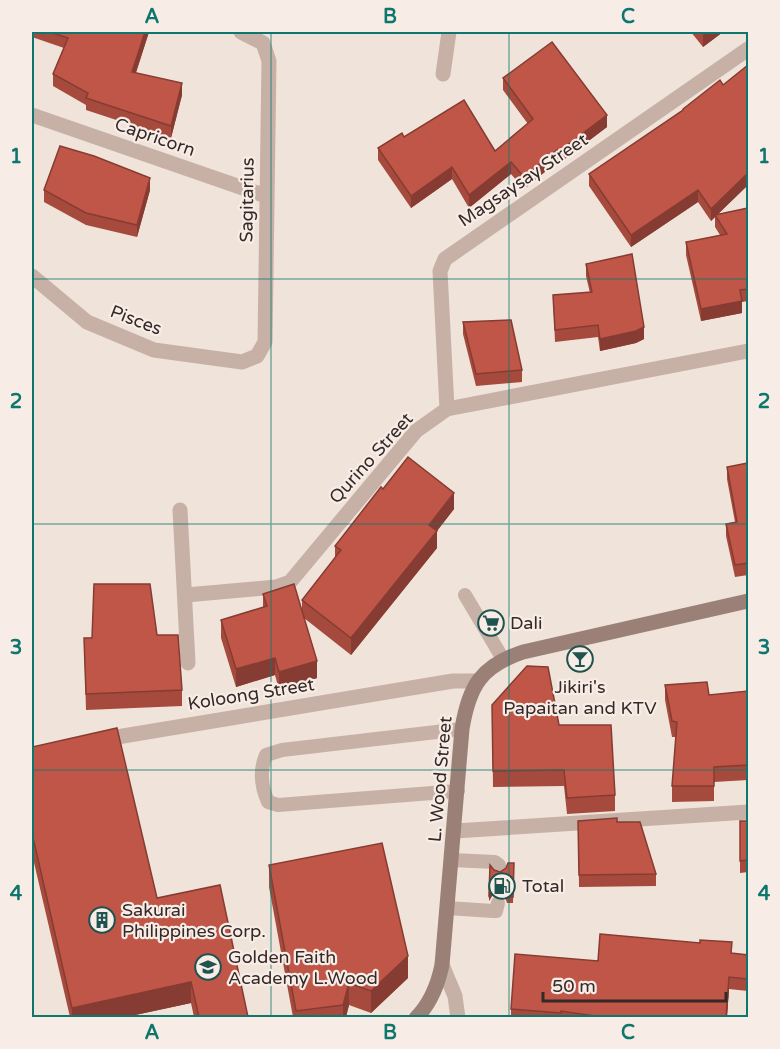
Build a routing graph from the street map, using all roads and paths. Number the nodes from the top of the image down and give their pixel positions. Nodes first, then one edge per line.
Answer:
1 (450, 32) edge
2 (245, 33) edge
3 (748, 49) edge
4 (443, 74) dead end
5 (32, 115) edge
6 (266, 196) junction
7 (32, 276) edge
8 (748, 351) edge
9 (242, 362) joint
10 (447, 408) junction
11 (180, 510) dead end
12 (186, 595) junction
13 (465, 595) dead end
14 (748, 601) edge
15 (503, 659) junction
16 (188, 663) dead end
17 (477, 681) junction
18 (462, 729) junction
19 (88, 742) edge
20 (458, 791) junction
21 (748, 812) edge
22 (455, 831) junction
23 (452, 860) junction
24 (499, 869) edge
25 (498, 903) dead end
26 (447, 908) junction
27 (442, 964) junction
28 (416, 1017) edge
29 (458, 1017) edge

1 - 4 street
2 - 6 street, Sagitarius
3 - 10 street, Magsaysay Street
5 - 6 street, Capricorn
6 - 9 street, Sagitarius
7 - 9 street, Pisces
8 - 10 street, Qurino Street
10 - 12 street, Qurino Street
11 - 12 street
12 - 16 street
13 - 15 lane
14 - 15 main road, L. Wood Street
15 - 17 main road, L. Wood Street
17 - 18 main road, L. Wood Street
17 - 19 street, Koloong Street
18 - 20 main road, L. Wood Street
18 - 20 lane
20 - 22 main road, L. Wood Street
21 - 22 street
22 - 23 main road, L. Wood Street
23 - 24 lane
23 - 26 main road, L. Wood Street
25 - 26 lane
26 - 27 main road, L. Wood Street
27 - 28 main road, L. Wood Street
27 - 29 street

